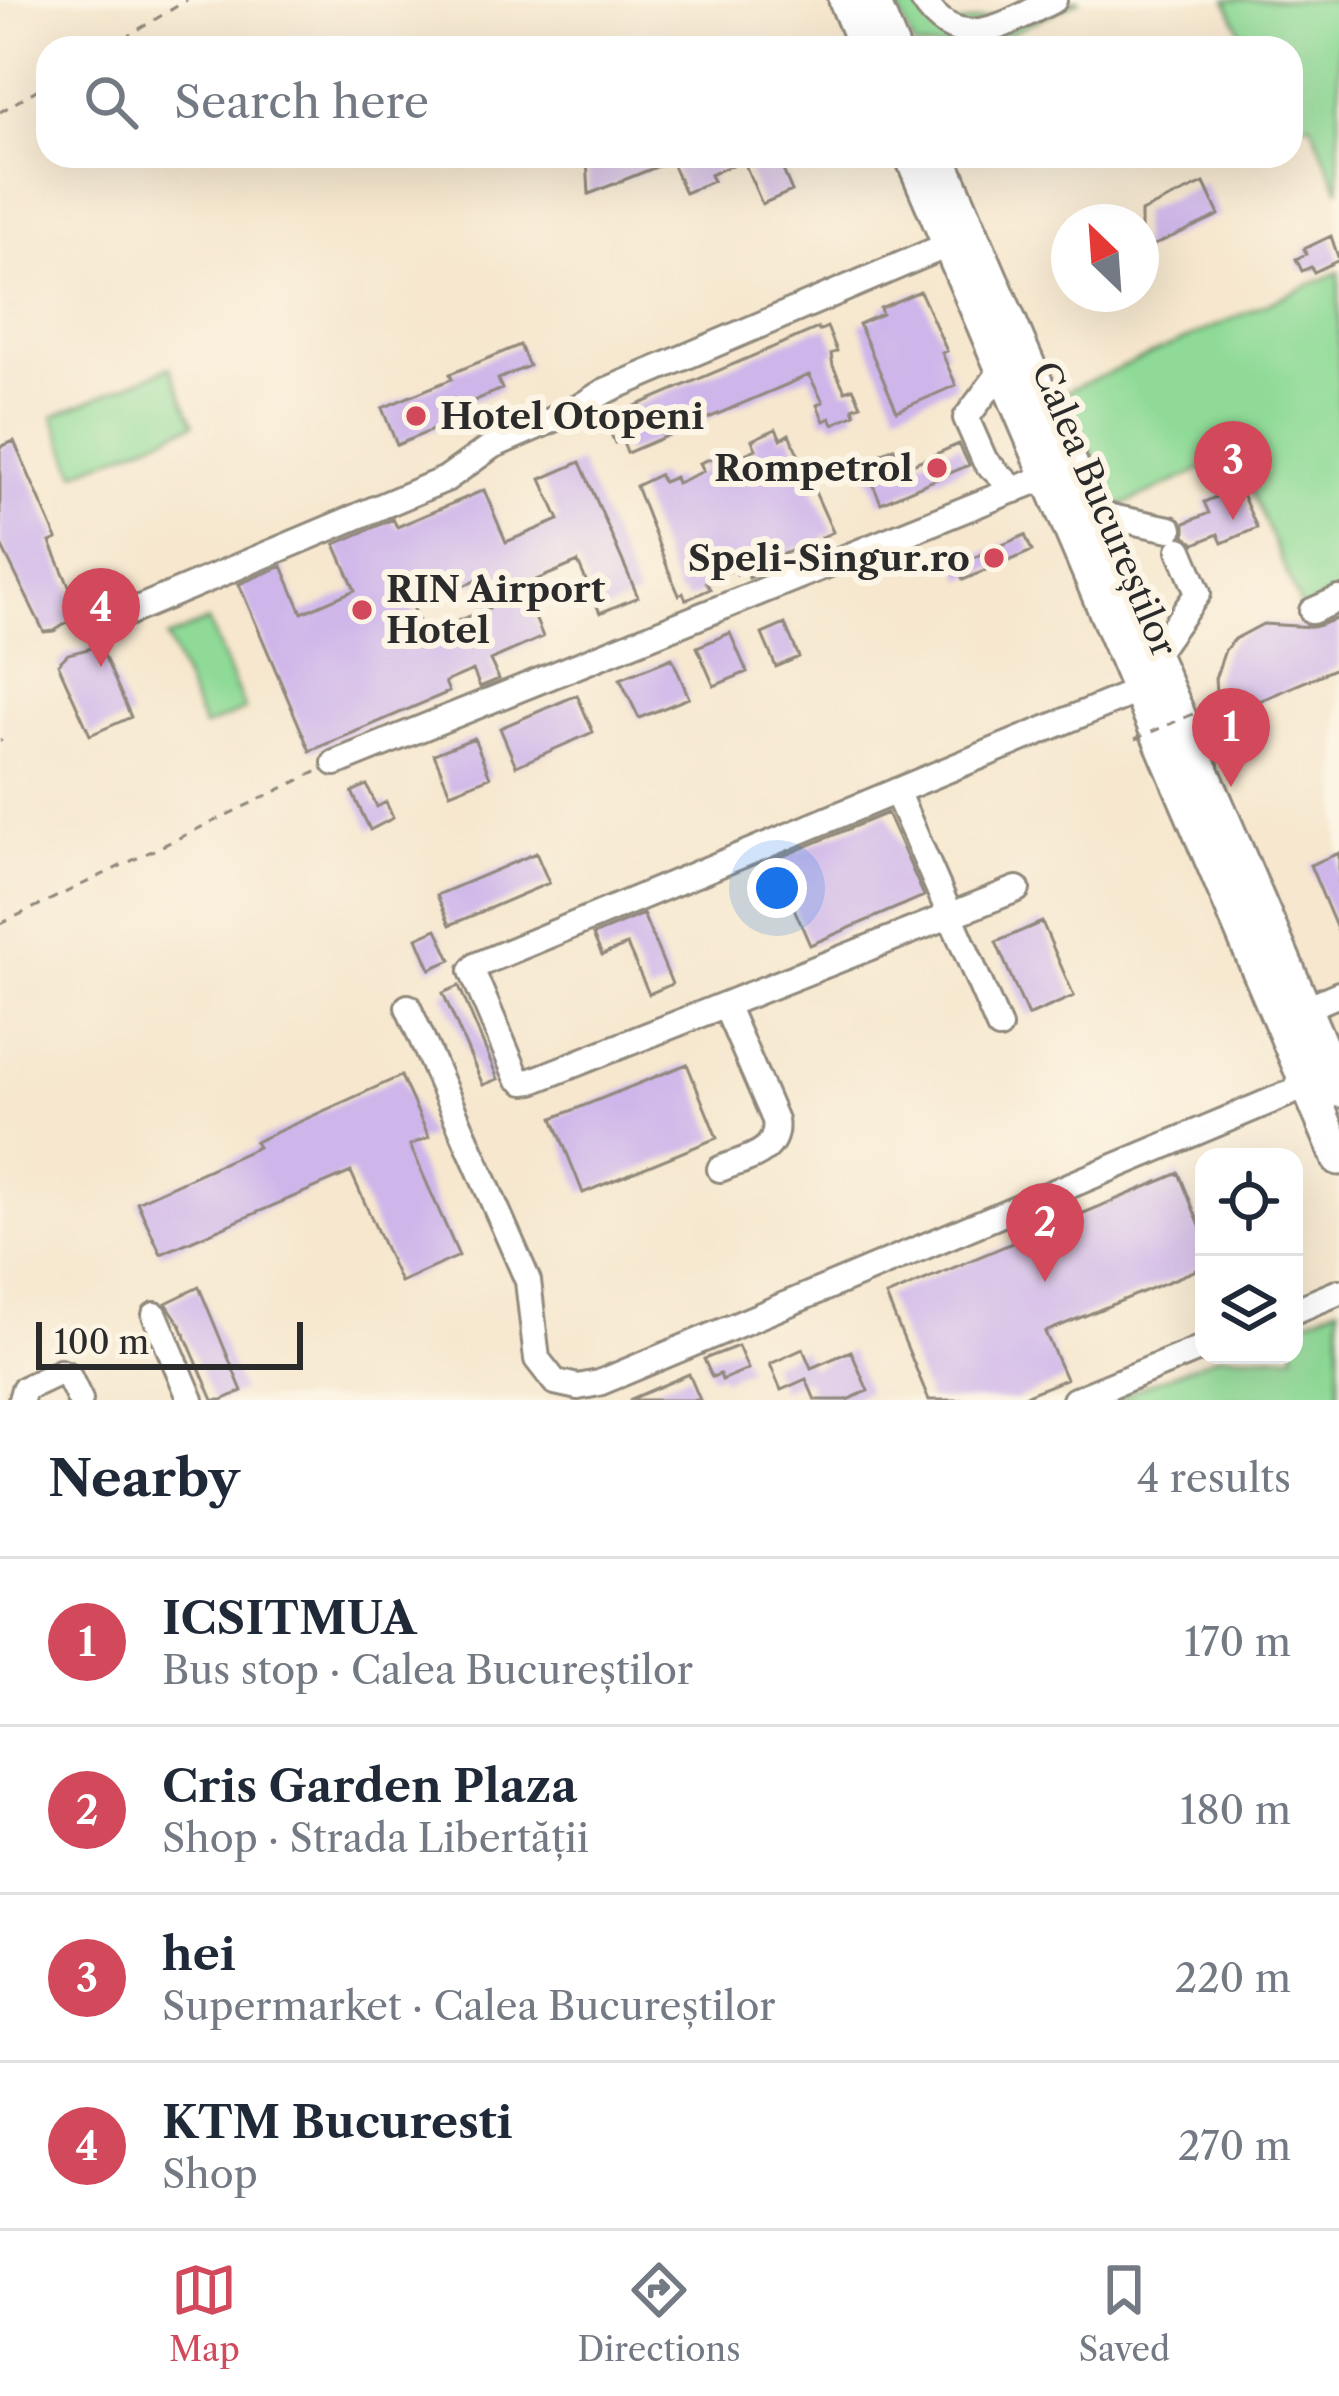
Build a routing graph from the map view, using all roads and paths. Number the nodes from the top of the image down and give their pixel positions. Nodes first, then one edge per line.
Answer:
1 (187, 0) edge
2 (846, 0) edge
3 (872, 0) edge
4 (923, 0) edge
5 (1054, 0) edge
6 (127, 36) edge
7 (861, 36) edge
8 (887, 36) edge
9 (36, 90) edge
10 (0, 112) edge
11 (917, 168) edge
12 (943, 168) edge
13 (950, 244) junction
14 (1003, 369) junction
15 (1048, 476) junction
16 (1015, 490) junction
17 (1091, 513) junction
18 (1339, 599) edge
19 (1312, 611) dead end
20 (111, 620) dead end
21 (1153, 656) junction
22 (1140, 691) junction
23 (1200, 711) dead end
24 (1135, 739) dead end
25 (335, 763) joint
26 (896, 791) junction
27 (1017, 889) dead end
28 (950, 915) junction
29 (0, 924) edge
30 (1339, 994) edge
31 (726, 1006) junction
32 (408, 1007) dead end
33 (1304, 1009) junction
34 (999, 1027) dead end
35 (1324, 1088) edge
36 (1339, 1158) edge
37 (719, 1169) dead end
38 (1339, 1292) edge
39 (1303, 1307) edge
40 (155, 1315) dead end
41 (1195, 1351) edge
42 (21, 1400) edge
43 (80, 1400) edge
44 (191, 1400) edge
45 (1075, 1400) edge

1 - 6 path
2 - 7 highway
3 - 8 highway
4 - 5 street
9 - 10 path
11 - 13 highway, Calea Bucureștilor
12 - 17 highway, Calea Bucureștilor
13 - 14 highway, Calea Bucureștilor
13 - 20 street
14 - 15 highway, Calea Bucureștilor
14 - 16 street
15 - 16 street
15 - 22 highway, Calea Bucureștilor
16 - 25 street
17 - 21 highway, Calea Bucureștilor
17 - 21 street
18 - 19 street
21 - 33 highway, Calea Bucureștilor
22 - 26 street
22 - 35 highway, Calea Bucureștilor
23 - 24 path, bridge
25 - 29 path
26 - 28 street
26 - 31 street
27 - 28 street
28 - 31 street
28 - 34 street
30 - 33 street
31 - 37 street
32 - 35 street
33 - 35 highway, Calea Bucureștilor
35 - 36 highway, Calea Bucureștilor
38 - 39 street
40 - 44 street
41 - 45 street
42 - 43 street

